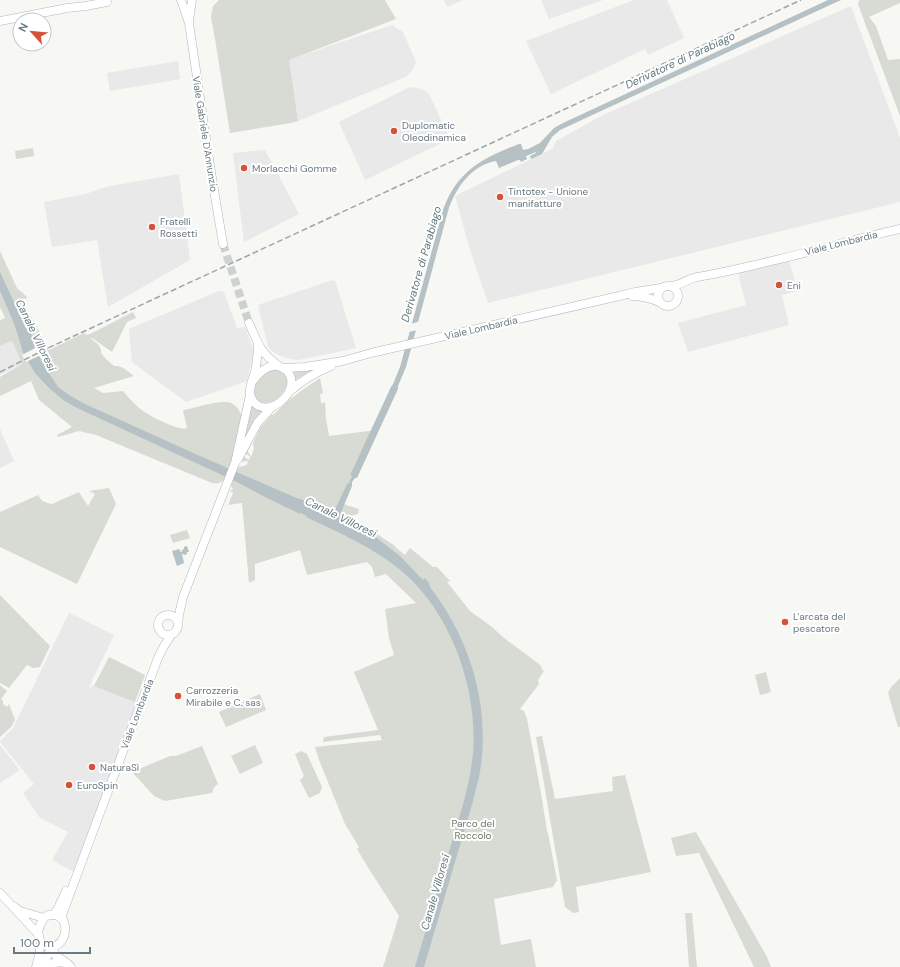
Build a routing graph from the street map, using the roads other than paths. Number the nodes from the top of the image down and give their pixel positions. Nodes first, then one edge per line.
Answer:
1 (88, 0) edge
2 (182, 0) edge
3 (192, 0) edge
4 (108, 1) edge
5 (67, 8) junction
6 (0, 21) edge
7 (189, 23) junction
8 (900, 229) edge
9 (900, 234) edge
10 (223, 244) tunnel mouth
11 (782, 259) junction
12 (707, 276) junction
13 (671, 286) junction
14 (661, 288) junction
15 (619, 296) junction
16 (678, 299) junction
17 (662, 304) junction
18 (249, 323) tunnel mouth
19 (258, 345) junction
20 (343, 361) junction
21 (281, 367) junction
22 (252, 382) junction
23 (288, 392) junction
24 (250, 395) junction
25 (272, 407) junction
26 (234, 465) junction
27 (183, 597) junction
28 (170, 614) junction
29 (178, 622) junction
30 (163, 634) junction
31 (172, 634) junction
32 (164, 646) junction
33 (95, 826) junction
34 (0, 893) edge
35 (10, 904) junction
36 (53, 915) junction
37 (44, 918) junction
38 (61, 918) junction
39 (40, 939) junction
40 (61, 942) junction
41 (52, 946) junction
42 (69, 965) edge
43 (36, 967) edge
44 (43, 967) edge

1 - 5 main road
2 - 3 main road
2 - 7 main road, Viale Gabriele D'Annunzio
3 - 7 main road, Viale Gabriele D'Annunzio
4 - 5 main road
5 - 6 main road
7 - 10 main road, Viale Gabriele D'Annunzio
8 - 11 main road, Viale Lombardia
9 - 11 main road, Viale Lombardia
11 - 12 main road, Viale Lombardia
12 - 13 main road, Viale Lombardia
12 - 16 main road, Viale Lombardia
13 - 14 main road, Viale Lombardia
13 - 16 main road
14 - 15 main road, Viale Lombardia
14 - 17 main road
15 - 17 main road, Viale Lombardia
15 - 20 main road, Viale Lombardia
16 - 17 main road
18 - 19 main road
19 - 21 main road
19 - 22 main road
20 - 21 main road, Viale Lombardia
20 - 23 main road, Viale Lombardia
21 - 22 main road, Viale Lombardia
21 - 23 main road
22 - 24 main road, Viale Lombardia
23 - 25 main road, Viale Lombardia
24 - 25 main road
24 - 26 main road, Viale Lombardia
25 - 26 main road, Viale Lombardia
26 - 27 main road, Viale Lombardia
27 - 28 main road, Viale Lombardia
27 - 29 main road, Viale Lombardia
28 - 29 main road
28 - 30 main road, Viale Lombardia
29 - 31 main road, Viale Lombardia
30 - 31 main road
30 - 32 main road, Viale Lombardia
31 - 32 main road, Viale Lombardia
32 - 33 main road, Viale Lombardia
33 - 36 main road, Viale Lombardia
33 - 38 main road, Viale Lombardia
34 - 35 main road
35 - 37 main road
35 - 39 main road
36 - 37 main road
36 - 38 main road
37 - 39 main road
38 - 40 main road
39 - 41 main road
39 - 43 main road
40 - 41 main road
40 - 42 main road
41 - 42 main road
41 - 44 main road
42 - 44 main road

